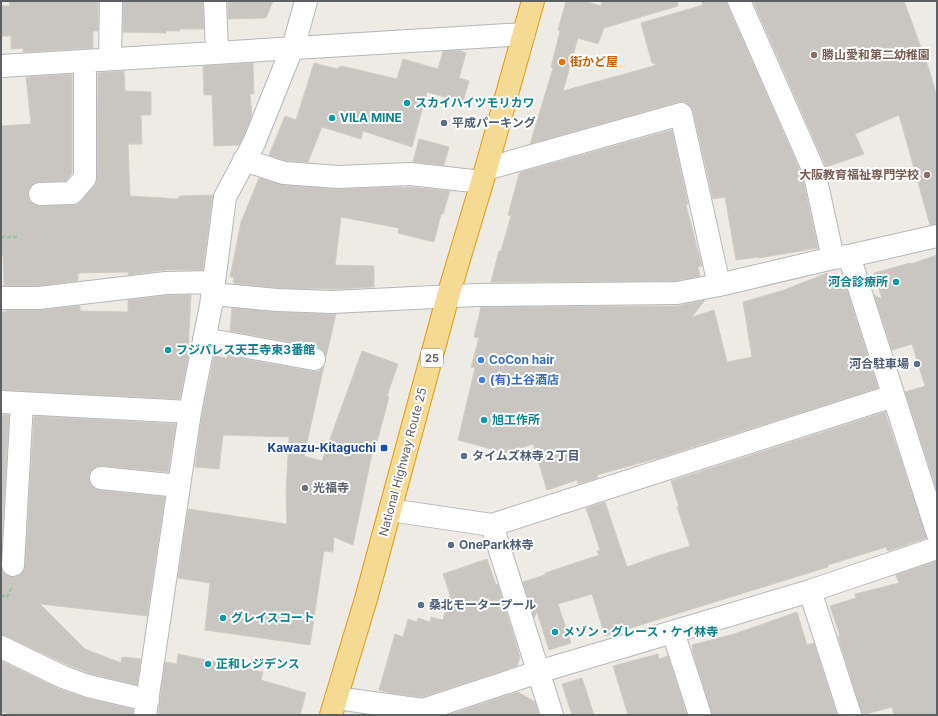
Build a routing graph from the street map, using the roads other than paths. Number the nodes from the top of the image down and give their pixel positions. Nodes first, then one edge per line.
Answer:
1 (110, 1) edge
2 (216, 1) edge
3 (306, 1) edge
4 (533, 1) edge
5 (739, 1) edge
6 (524, 34) junction
7 (292, 48) junction
8 (217, 52) junction
9 (110, 59) junction
10 (85, 60) junction
11 (1, 66) edge
12 (244, 160) junction
13 (484, 175) junction
14 (40, 194) dead end
15 (937, 236) edge
16 (841, 257) junction
17 (719, 285) junction
18 (213, 288) junction
19 (448, 296) junction
20 (1, 298) edge
21 (204, 339) junction
22 (314, 359) dead end
23 (893, 396) junction
24 (1, 402) edge
25 (22, 403) junction
26 (190, 412) junction
27 (101, 478) dead end
28 (179, 486) junction
29 (390, 510) junction
30 (492, 525) junction
31 (937, 532) edge
32 (937, 548) edge
33 (13, 566) dead end
34 (810, 592) junction
35 (673, 632) junction
36 (1, 647) edge
37 (538, 672) junction
38 (334, 707) edge
39 (148, 711) edge
40 (424, 712) edge
41 (552, 715) edge
42 (700, 715) edge
43 (850, 715) edge

1 - 9 street
2 - 8 street
3 - 7 street
4 - 6 highway, National Highway Route 25 / 25
5 - 16 street
6 - 7 street
6 - 13 highway, National Highway Route 25 / 25
7 - 8 street
7 - 12 street
8 - 9 street
9 - 10 street
10 - 11 street
10 - 14 street
12 - 13 street
12 - 18 street
13 - 17 street
13 - 19 highway, National Highway Route 25 / 25
15 - 16 street
16 - 17 street
16 - 23 street
17 - 19 street
18 - 19 street
18 - 20 street
18 - 21 street
19 - 29 highway, National Highway Route 25 / 25
21 - 22 street
21 - 26 street
23 - 30 street
23 - 31 street
24 - 25 street
25 - 26 street
25 - 33 street
26 - 28 street
27 - 28 street
28 - 39 street
29 - 30 street
29 - 38 highway, National Highway Route 25 / 25
30 - 37 street
32 - 34 street
34 - 35 street
34 - 43 street
35 - 37 street
35 - 42 street
36 - 39 street
37 - 40 street
37 - 41 street
38 - 40 street

